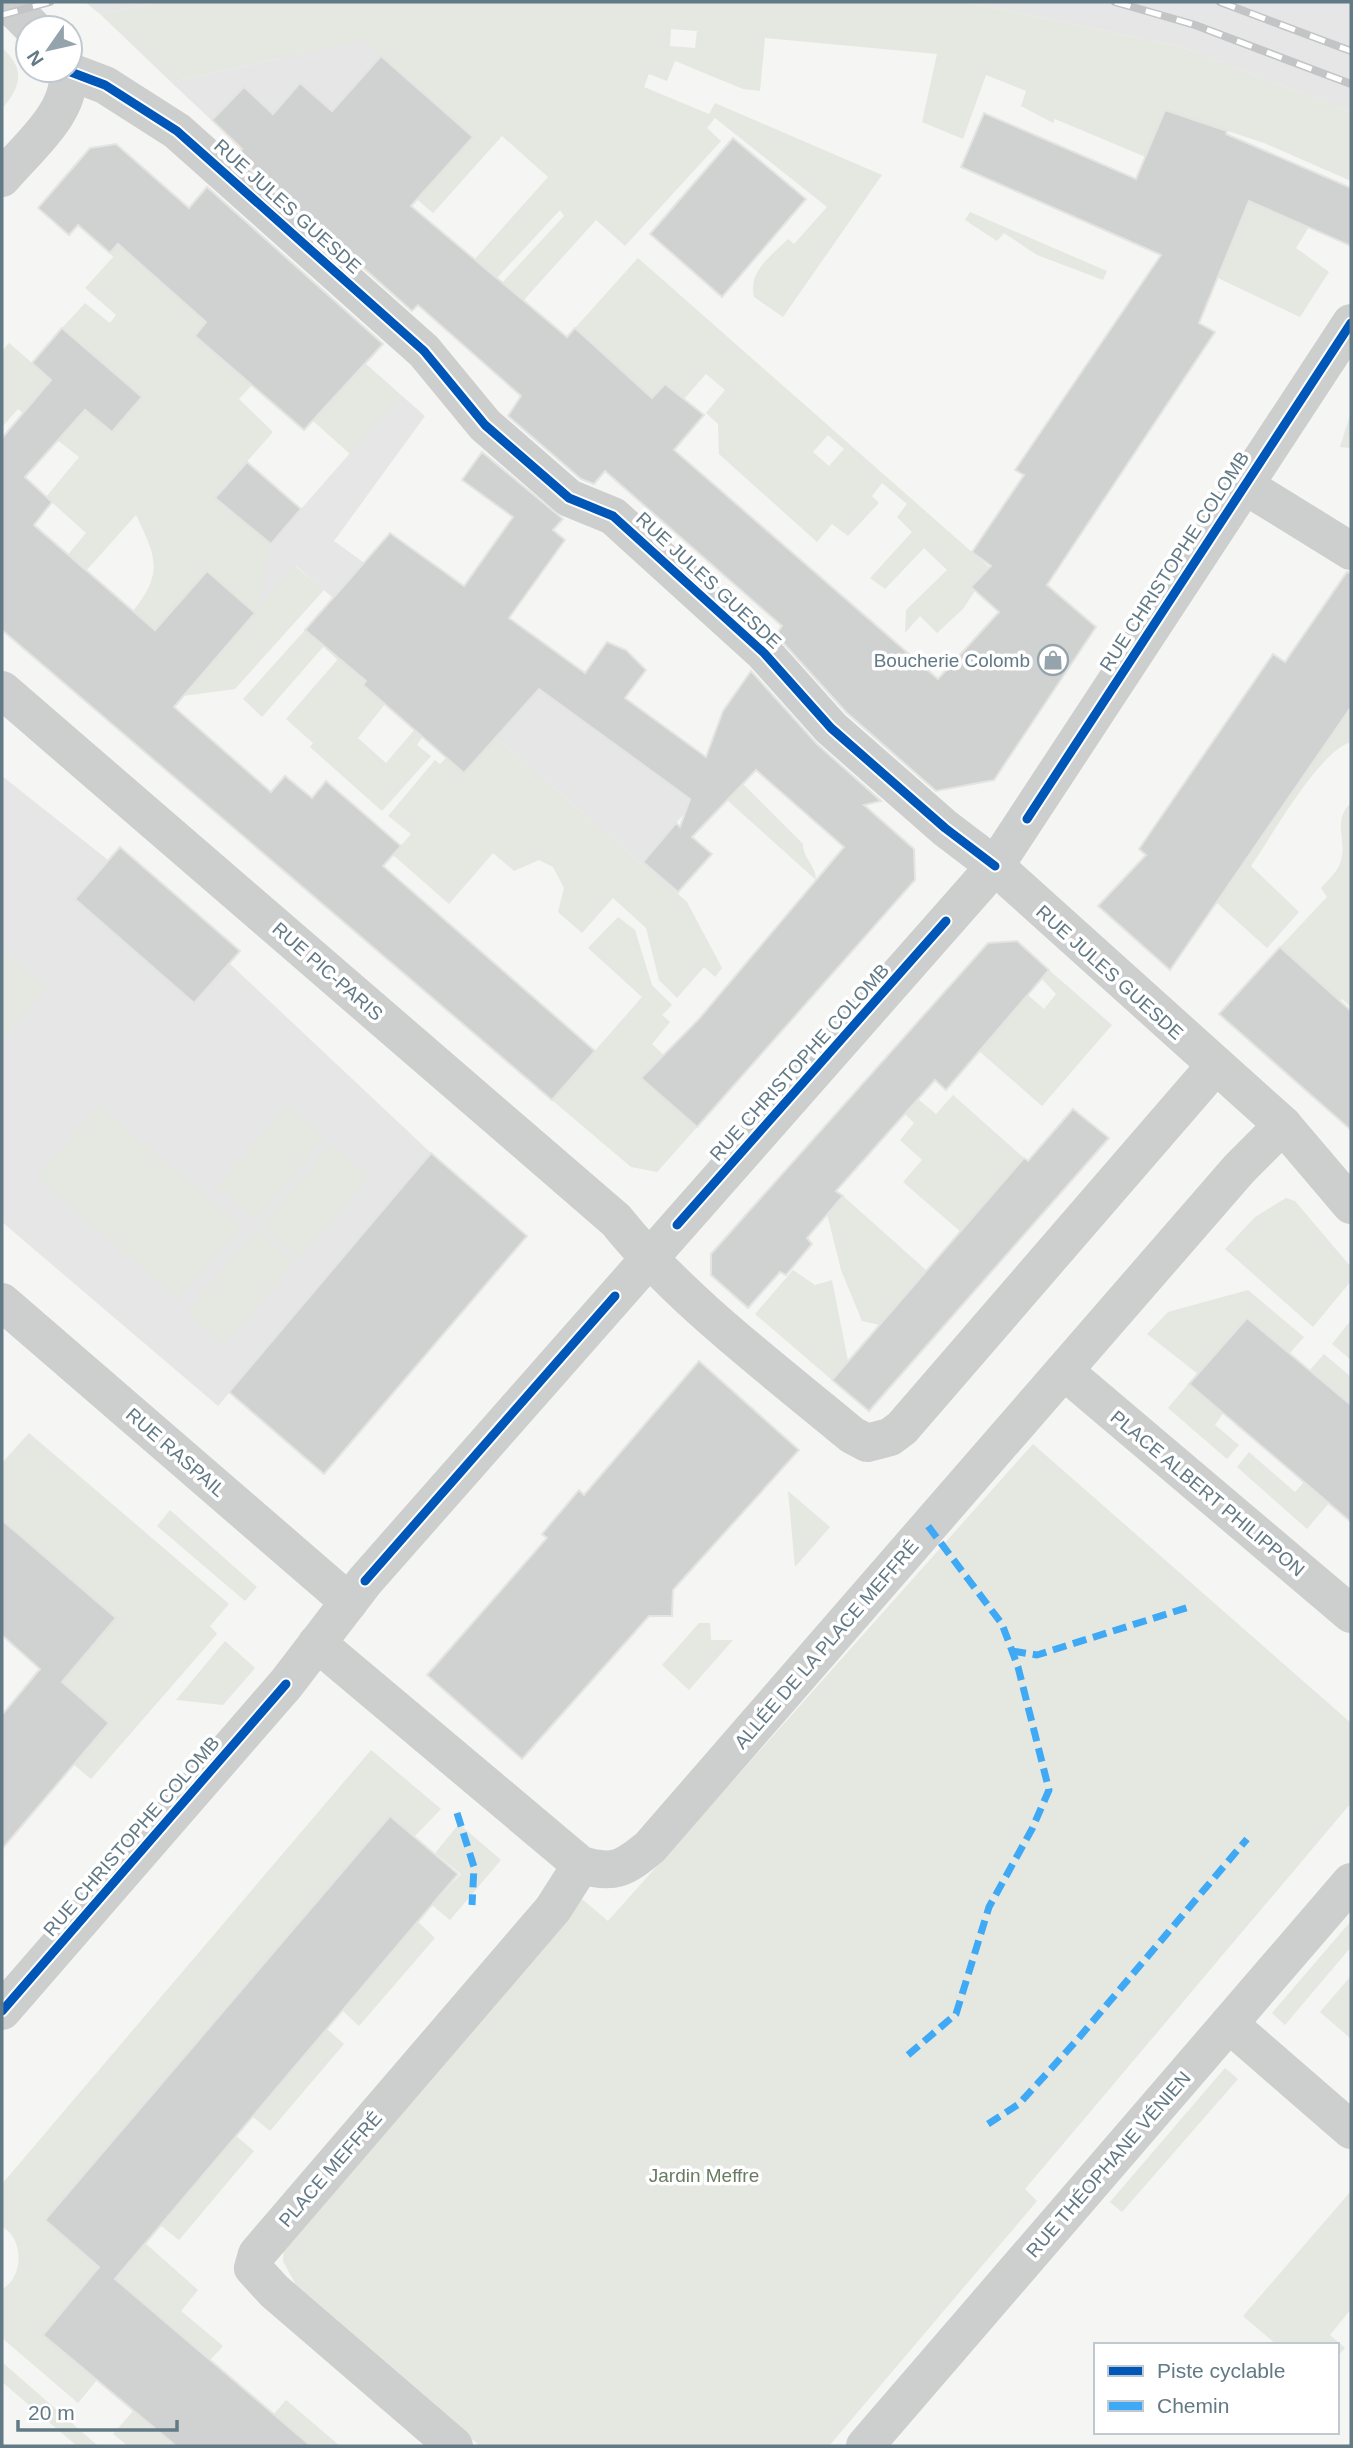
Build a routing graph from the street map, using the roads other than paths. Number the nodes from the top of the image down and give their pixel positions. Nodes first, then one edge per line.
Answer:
1 (84, 77) edge
2 (70, 84) edge
3 (2, 178) edge
4 (1351, 323) edge
5 (1244, 485) junction
6 (1351, 551) edge
7 (2, 690) edge
8 (995, 866) junction
9 (1215, 1066) junction
10 (1283, 1125) junction
11 (1351, 1205) edge
12 (647, 1259) junction
13 (2, 1302) edge
14 (1064, 1371) junction
15 (349, 1602) junction
16 (1351, 1614) edge
17 (317, 1643) junction
18 (581, 1865) junction
19 (1351, 1882) edge
20 (2, 2011) edge
21 (1228, 2024) junction
22 (1351, 2130) edge
23 (454, 2446) edge
24 (865, 2446) edge

1 - 8 street, RUE JULES GUESDE
2 - 3 street
4 - 5 street, RUE CHRISTOPHE COLOMB
5 - 6 street
5 - 8 street, RUE CHRISTOPHE COLOMB
7 - 12 street, RUE PIC-PARIS
8 - 9 street, RUE JULES GUESDE
8 - 12 street, RUE CHRISTOPHE COLOMB
9 - 10 street, RUE JULES GUESDE
9 - 12 street
10 - 11 street, RUE JULES GUESDE
10 - 14 street, ALLÉE DE LA PLACE MEFFRÉ
12 - 15 street, RUE CHRISTOPHE COLOMB
13 - 15 street, RUE RASPAIL
14 - 16 street, PLACE ALBERT PHILIPPON
14 - 18 street, ALLÉE DE LA PLACE MEFFRÉ
15 - 17 street, RUE CHRISTOPHE COLOMB
17 - 18 street
17 - 20 street, RUE CHRISTOPHE COLOMB
18 - 23 street, PLACE MEFFRÉ
19 - 21 street, RUE THÉOPHANE VÉNIEN
21 - 22 street
21 - 24 street, RUE THÉOPHANE VÉNIEN

